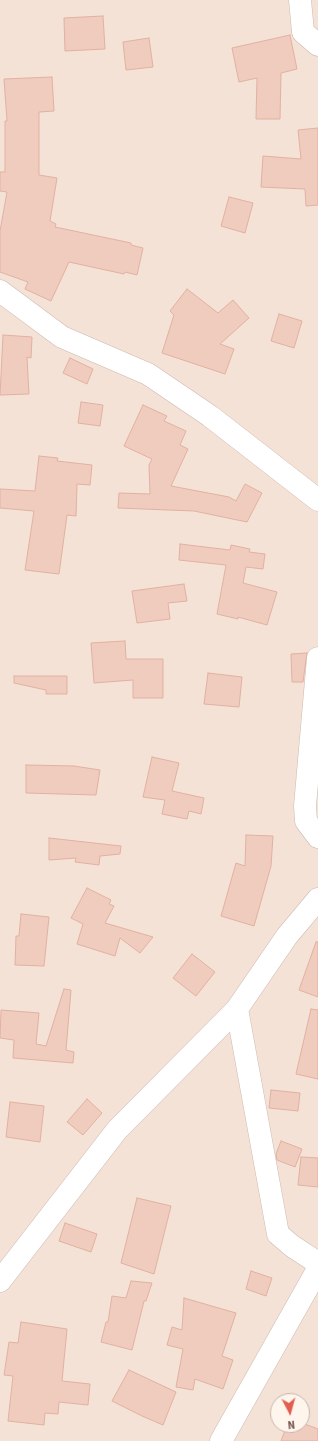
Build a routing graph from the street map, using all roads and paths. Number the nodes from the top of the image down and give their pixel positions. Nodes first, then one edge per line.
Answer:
1 (300, 0) edge
2 (318, 45) edge
3 (0, 291) edge
4 (318, 500) edge
5 (318, 658) edge
6 (318, 837) edge
7 (318, 899) edge
8 (237, 1009) junction
9 (318, 1263) edge
10 (318, 1269) edge
11 (0, 1281) edge
12 (221, 1441) edge

1 - 2 street
3 - 4 street
5 - 6 street
7 - 8 street
8 - 9 street
8 - 11 street
10 - 12 street

